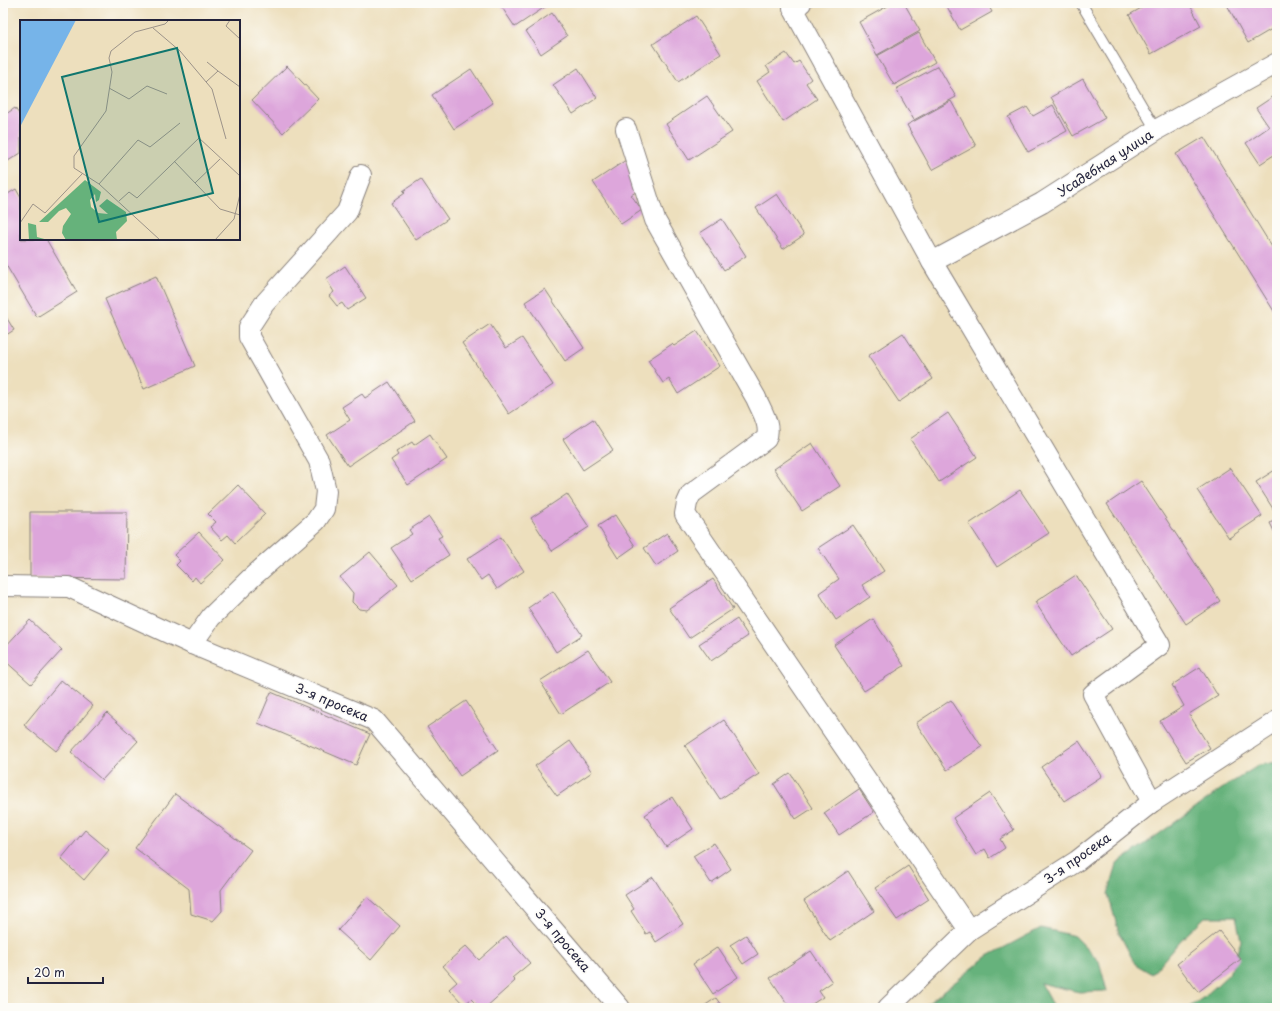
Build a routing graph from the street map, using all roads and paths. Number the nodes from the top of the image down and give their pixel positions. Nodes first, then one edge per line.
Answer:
1 (1081, 3) edge
2 (797, 6) edge
3 (1277, 63) edge
4 (626, 129) dead end
5 (1156, 130) junction
6 (361, 175) dead end
7 (932, 262) junction
8 (3, 586) edge
9 (192, 644) junction
10 (1277, 721) edge
11 (1152, 802) junction
12 (969, 930) junction
13 (620, 1008) edge
14 (888, 1008) edge

1 - 5 lane
2 - 7 street
3 - 5 street, Усадебная улица
4 - 12 street
5 - 7 street, Усадебная улица
6 - 9 street
7 - 11 street
8 - 9 street, 3-я просека
9 - 13 street, 3-я просека
10 - 11 street, 3-я просека
11 - 12 street, 3-я просека
12 - 14 street, 3-я просека

